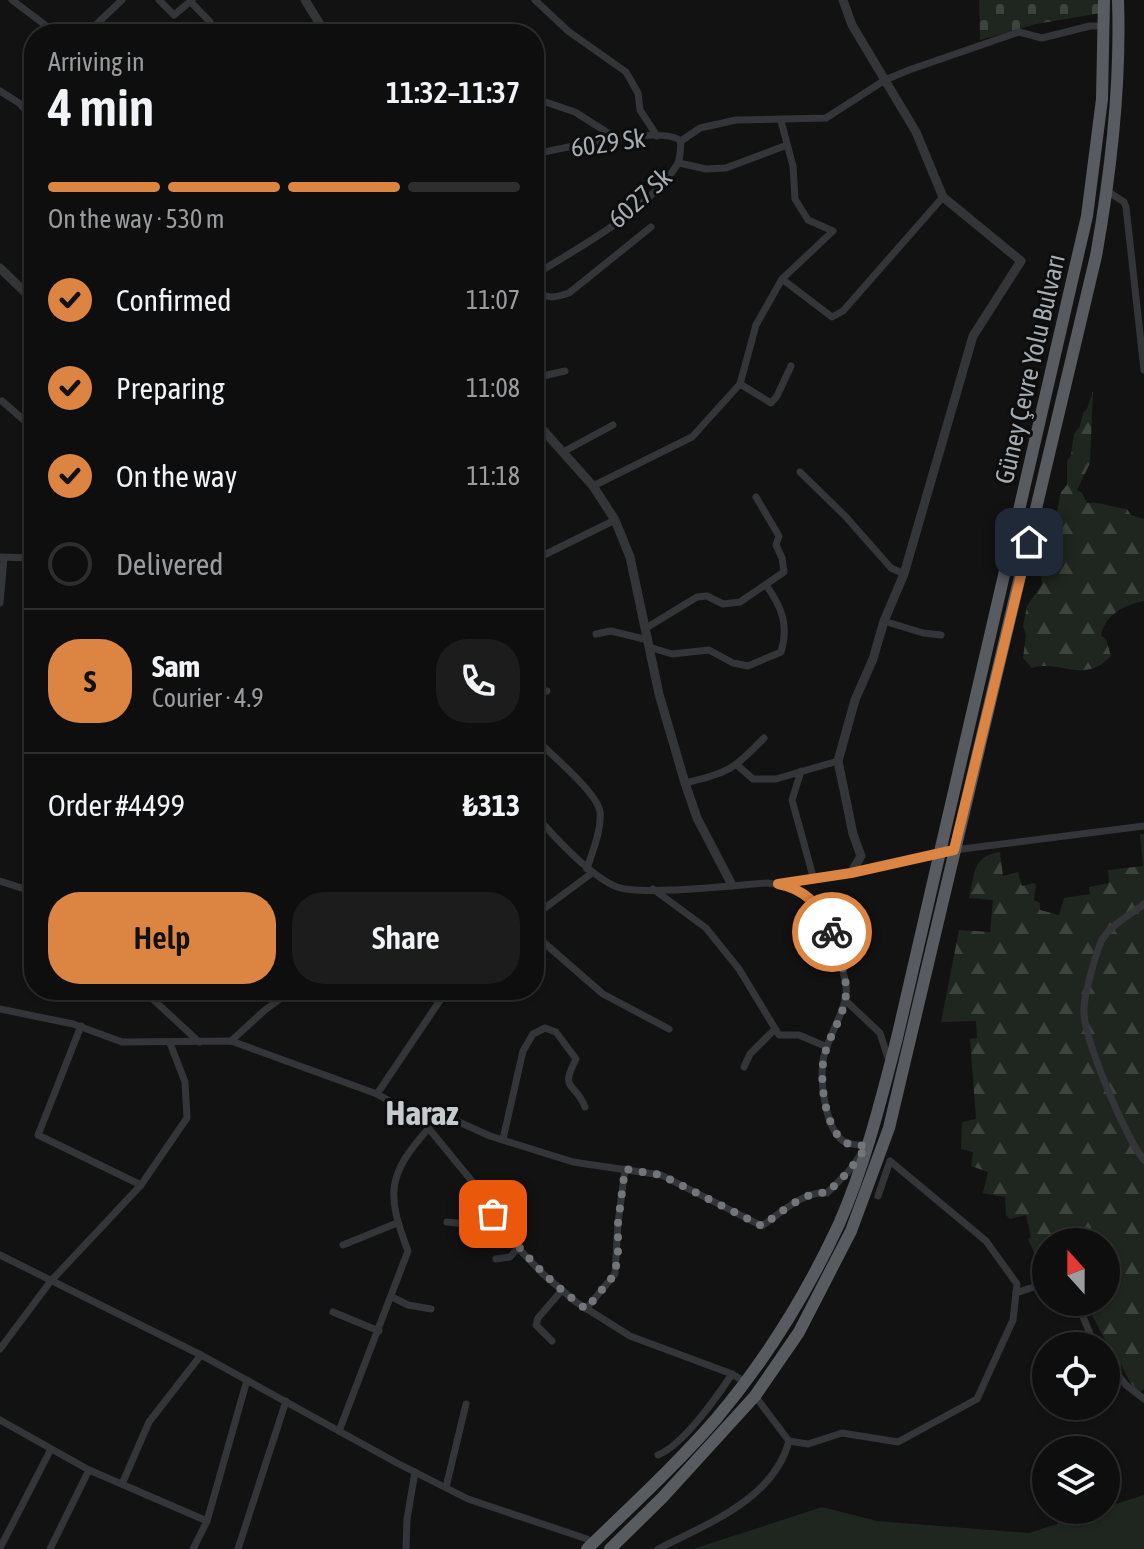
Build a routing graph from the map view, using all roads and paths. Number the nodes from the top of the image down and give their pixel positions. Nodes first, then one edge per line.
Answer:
1 (12, 0) edge
2 (122, 0) edge
3 (159, 0) edge
4 (305, 0) edge
5 (535, 0) edge
6 (843, 0) edge
7 (1104, 0) edge
8 (1118, 0) edge
9 (191, 1) edge
10 (210, 22) dead end
11 (44, 24) edge
12 (97, 24) edge
13 (320, 24) edge
14 (1104, 26) junction
15 (885, 80) junction
16 (0, 91) edge
17 (544, 101) edge
18 (24, 108) edge
19 (781, 121) junction
20 (657, 136) junction
21 (616, 138) junction
22 (681, 141) junction
23 (787, 145) junction
24 (544, 152) edge
25 (679, 163) junction
26 (1107, 191) junction
27 (943, 197) junction
28 (651, 227) dead end
29 (0, 268) edge
30 (544, 269) edge
31 (782, 279) junction
32 (24, 291) edge
33 (544, 296) edge
34 (791, 366) dead end
35 (1144, 370) edge
36 (565, 371) dead end
37 (544, 376) edge
38 (740, 384) junction
39 (2, 401) dead end
40 (24, 420) edge
41 (613, 425) dead end
42 (544, 431) edge
43 (563, 452) junction
44 (800, 472) dead end
45 (593, 486) junction
46 (756, 497) dead end
47 (615, 520) junction
48 (544, 555) edge
49 (2, 558) edge
50 (24, 558) edge
51 (904, 574) junction
52 (766, 585) junction
53 (0, 603) edge
54 (884, 621) junction
55 (646, 628) junction
56 (596, 634) dead end
57 (941, 635) dead end
58 (649, 643) junction
59 (544, 691) edge
60 (547, 691) dead end
61 (764, 738) dead end
62 (544, 747) edge
63 (838, 761) junction
64 (738, 766) junction
65 (801, 771) junction
66 (685, 783) junction
67 (544, 825) edge
68 (1144, 826) edge
69 (954, 850) junction
70 (939, 854) junction
71 (590, 871) junction
72 (851, 873) junction
73 (814, 880) junction
74 (0, 881) edge
75 (778, 884) junction
76 (732, 885) junction
77 (24, 886) edge
78 (653, 889) junction
79 (1144, 904) edge
80 (544, 908) edge
81 (544, 943) edge
82 (154, 1000) edge
83 (278, 1000) edge
84 (440, 1000) edge
85 (845, 1000) junction
86 (0, 1009) edge
87 (81, 1026) junction
88 (669, 1029) dead end
89 (774, 1030) junction
90 (231, 1041) junction
91 (199, 1042) junction
92 (170, 1043) junction
93 (827, 1047) junction
94 (890, 1064) junction
95 (744, 1067) dead end
96 (377, 1094) junction
97 (585, 1107) dead end
98 (421, 1119) junction
99 (429, 1128) junction
100 (503, 1139) junction
101 (867, 1146) junction
102 (1144, 1160) edge
103 (625, 1169) junction
104 (141, 1185) junction
105 (878, 1196) dead end
106 (447, 1222) dead end
107 (397, 1223) junction
108 (503, 1227) junction
109 (343, 1245) dead end
110 (518, 1248) junction
111 (0, 1255) edge
112 (496, 1259) dead end
113 (50, 1282) junction
114 (1032, 1288) edge
115 (562, 1290) junction
116 (1016, 1293) junction
117 (392, 1297) junction
118 (431, 1309) dead end
119 (586, 1309) junction
120 (333, 1312) dead end
121 (379, 1331) junction
122 (552, 1341) dead end
123 (0, 1349) edge
124 (201, 1355) junction
125 (732, 1374) junction
126 (1120, 1378) edge
127 (247, 1380) junction
128 (745, 1382) junction
129 (755, 1396) junction
130 (1144, 1399) edge
131 (286, 1401) junction
132 (466, 1404) dead end
133 (0, 1420) edge
134 (339, 1431) junction
135 (789, 1441) junction
136 (51, 1449) junction
137 (658, 1455) dead end
138 (89, 1470) junction
139 (415, 1472) junction
140 (122, 1484) junction
141 (446, 1487) junction
142 (207, 1521) junction
143 (587, 1544) edge
144 (0, 1548) edge
145 (617, 1548) edge
146 (50, 1549) edge
147 (193, 1549) edge
148 (238, 1549) edge
149 (406, 1549) edge
150 (658, 1549) edge

1 - 11 street
2 - 12 street
3 - 9 street
4 - 13 street
5 - 20 street
6 - 15 street
7 - 14 highway, Güney Çevre Yolu Bulvarı
8 - 26 highway, Güney Çevre Yolu Bulvarı
9 - 10 street
14 - 15 street, 6027 Sk
14 - 70 highway, Güney Çevre Yolu Bulvarı
15 - 19 street, 6027 Sk
15 - 27 street
16 - 18 street
17 - 21 street
19 - 22 street, 6027 Sk
19 - 23 street
20 - 21 street, 6029 Sk
20 - 22 street, 6029 Sk
21 - 24 street, 6029 Sk
22 - 25 street, 6027 Sk
23 - 25 street
23 - 31 street
25 - 30 street, 6027 Sk
26 - 35 street
26 - 69 highway, Güney Çevre Yolu Bulvarı
27 - 31 street
27 - 51 street
28 - 33 street
29 - 32 street
31 - 38 street
34 - 38 street
36 - 37 street
38 - 45 street
39 - 40 street
41 - 43 street
42 - 43 street
43 - 45 street
44 - 51 street
45 - 47 street
46 - 52 street
47 - 48 street
47 - 55 street
49 - 50 street
49 - 53 street
51 - 54 street
52 - 55 street
52 - 58 street
54 - 57 street
54 - 63 street
55 - 58 street
56 - 58 street
58 - 66 street
59 - 60 street
61 - 64 street
62 - 71 street
63 - 65 street
63 - 72 street
64 - 65 street
64 - 66 street
65 - 73 street
66 - 76 street
67 - 71 street
68 - 69 street
69 - 70 street
69 - 129 highway, Güney Çevre Yolu Bulvarı
70 - 72 street
70 - 94 highway, Güney Çevre Yolu Bulvarı
71 - 78 street
71 - 80 street
72 - 73 street
73 - 75 street
74 - 77 street
75 - 76 street
75 - 85 street
76 - 78 street
78 - 89 street
79 - 102 street
81 - 88 street
82 - 91 street
83 - 90 street
84 - 96 street
85 - 93 street
85 - 94 street
86 - 87 street
87 - 92 street
87 - 104 street
89 - 93 street
89 - 95 street
90 - 91 street
90 - 96 street
91 - 92 street
92 - 104 street
93 - 101 street
94 - 101 highway, Güney Çevre Yolu Bulvarı
96 - 98 street
97 - 100 street
98 - 99 street
98 - 100 street
99 - 107 street
99 - 108 street
100 - 103 street
101 - 103 street
101 - 128 highway, Güney Çevre Yolu Bulvarı
103 - 119 street
104 - 113 street
105 - 116 street
106 - 108 street
107 - 109 street
107 - 117 street
108 - 110 street
110 - 112 street
110 - 115 street
111 - 113 street
113 - 123 street
113 - 124 street
114 - 116 street
115 - 119 street
115 - 122 street
116 - 135 street
117 - 118 street
117 - 121 street
119 - 125 street
120 - 121 street
121 - 134 street
124 - 127 street
124 - 140 street
125 - 128 street
125 - 137 street
126 - 130 street
127 - 131 street
127 - 142 street
128 - 143 highway, Güney Çevre Yolu Bulvarı
129 - 135 street
129 - 145 highway, Güney Çevre Yolu Bulvarı
131 - 134 street
131 - 148 street
132 - 141 street
133 - 136 street
134 - 139 street
135 - 150 street
136 - 138 street
136 - 144 street
138 - 140 street
138 - 146 street
139 - 141 street
139 - 149 street
140 - 142 street
141 - 143 street
142 - 147 street

